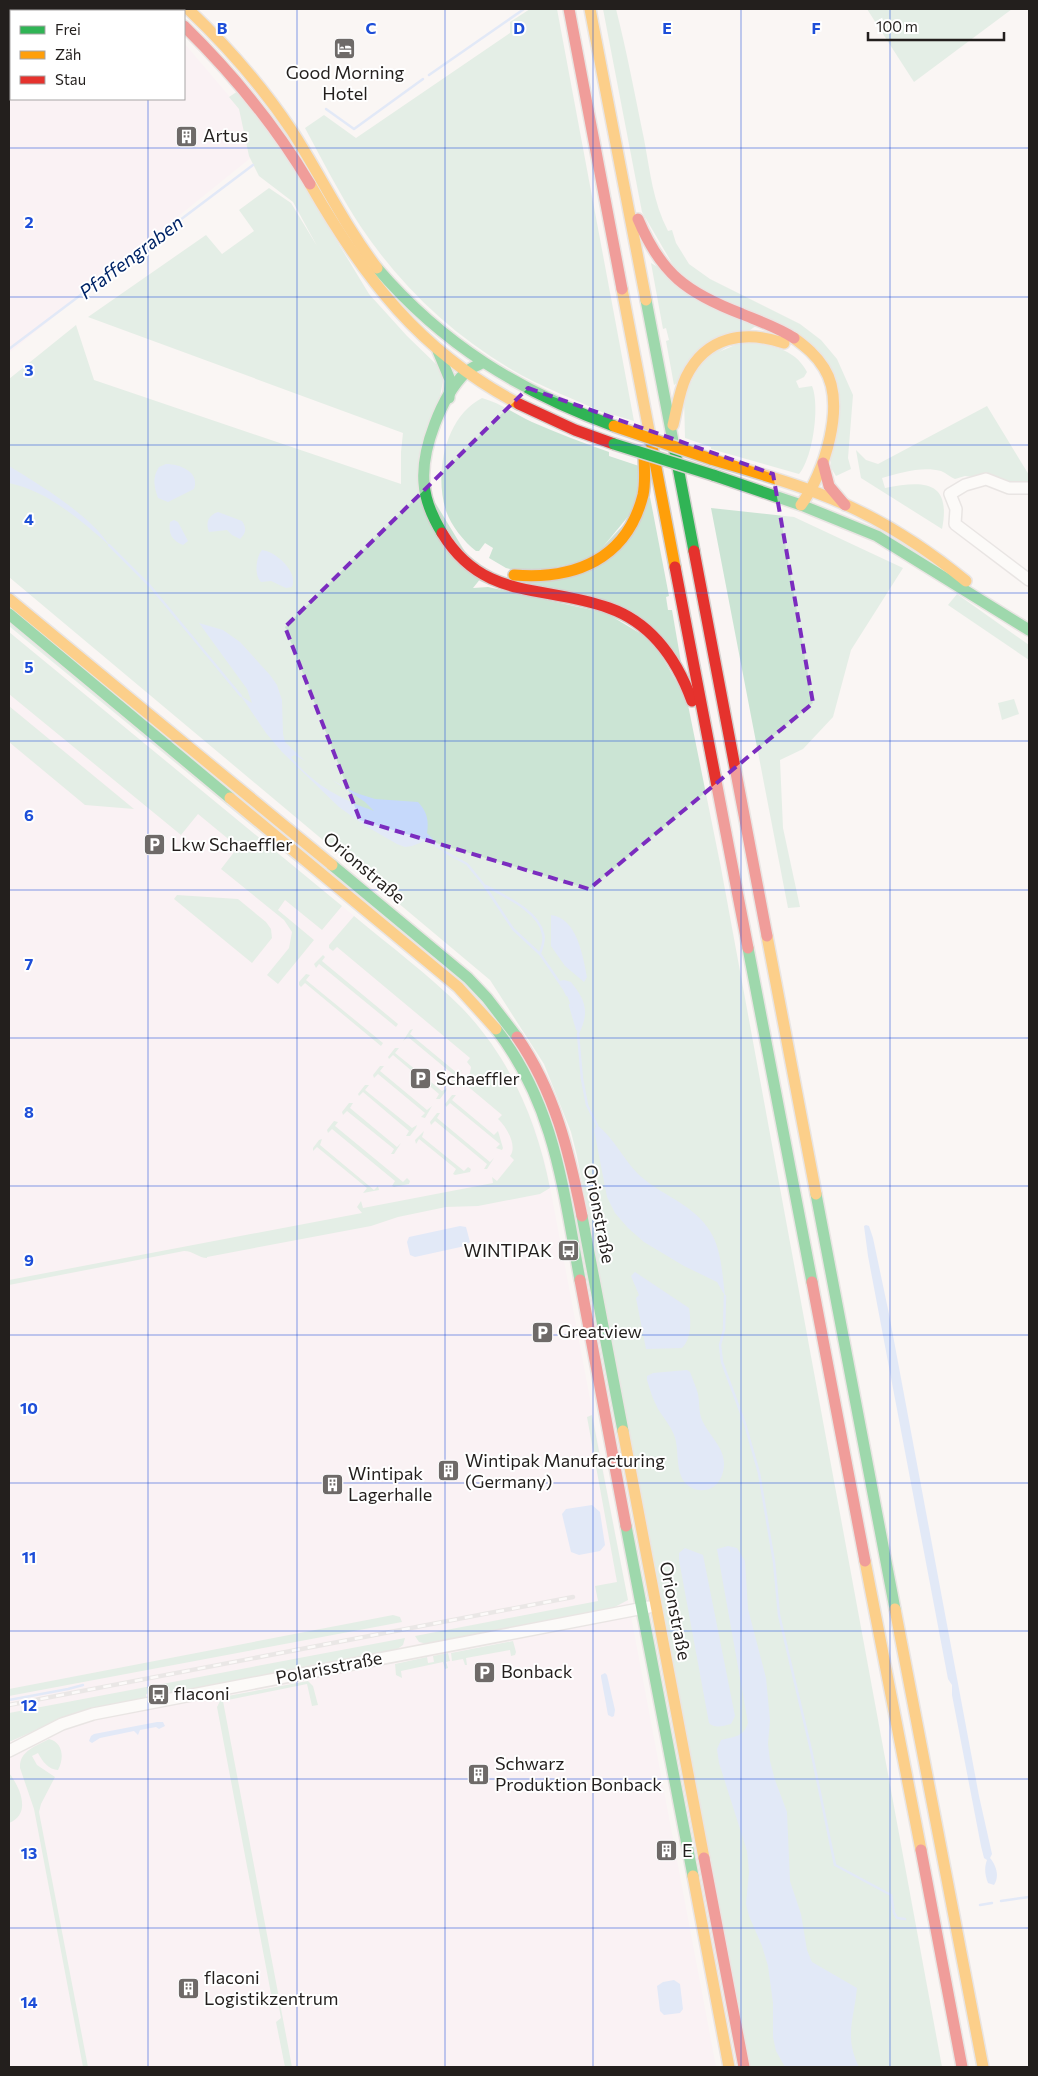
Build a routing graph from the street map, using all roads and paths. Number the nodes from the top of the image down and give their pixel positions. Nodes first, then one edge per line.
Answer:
1 (188, 9) edge
2 (569, 9) edge
3 (590, 9) edge
4 (185, 27) edge
5 (625, 190) junction
6 (438, 351) junction
7 (482, 363) junction
8 (466, 372) junction
9 (478, 380) junction
10 (641, 386) junction
11 (469, 391) dead end
12 (449, 398) junction
13 (821, 399) dead end
14 (671, 433) junction
15 (444, 434) dead end
16 (437, 463) dead end
17 (823, 463) junction
18 (806, 473) dead end
19 (800, 487) junction
20 (1029, 488) edge
21 (437, 491) dead end
22 (812, 491) junction
23 (801, 505) junction
24 (845, 505) junction
25 (1029, 580) edge
26 (9, 599) edge
27 (9, 614) edge
28 (1005, 614) junction
29 (1029, 630) edge
30 (715, 773) junction
31 (656, 1606) junction
32 (642, 1608) junction
33 (9, 1751) edge
34 (729, 2067) edge
35 (744, 2067) edge
36 (962, 2067) edge
37 (983, 2067) edge

1 - 7 main road
2 - 10 main road
3 - 5 main road
4 - 6 main road
5 - 14 main road
5 - 17 main road
6 - 8 main road
6 - 12 main road
7 - 8 main road
7 - 9 main road
7 - 19 main road, bridge
8 - 9 main road
8 - 12 main road
9 - 11 main road
9 - 23 main road, bridge
10 - 21 main road
10 - 30 main road
12 - 30 main road
13 - 14 main road
14 - 37 main road
15 - 16 main road
17 - 22 main road
17 - 24 main road
18 - 19 main road
19 - 22 main road
19 - 23 main road
20 - 25 street
22 - 23 main road
22 - 24 main road
23 - 28 main road
24 - 28 main road
26 - 31 main road, Orionstraße
27 - 32 main road, Orionstraße
28 - 29 main road
30 - 36 main road
31 - 32 street, Polarisstraße
31 - 35 main road, Orionstraße
32 - 33 street, Polarisstraße
32 - 34 main road, Orionstraße

